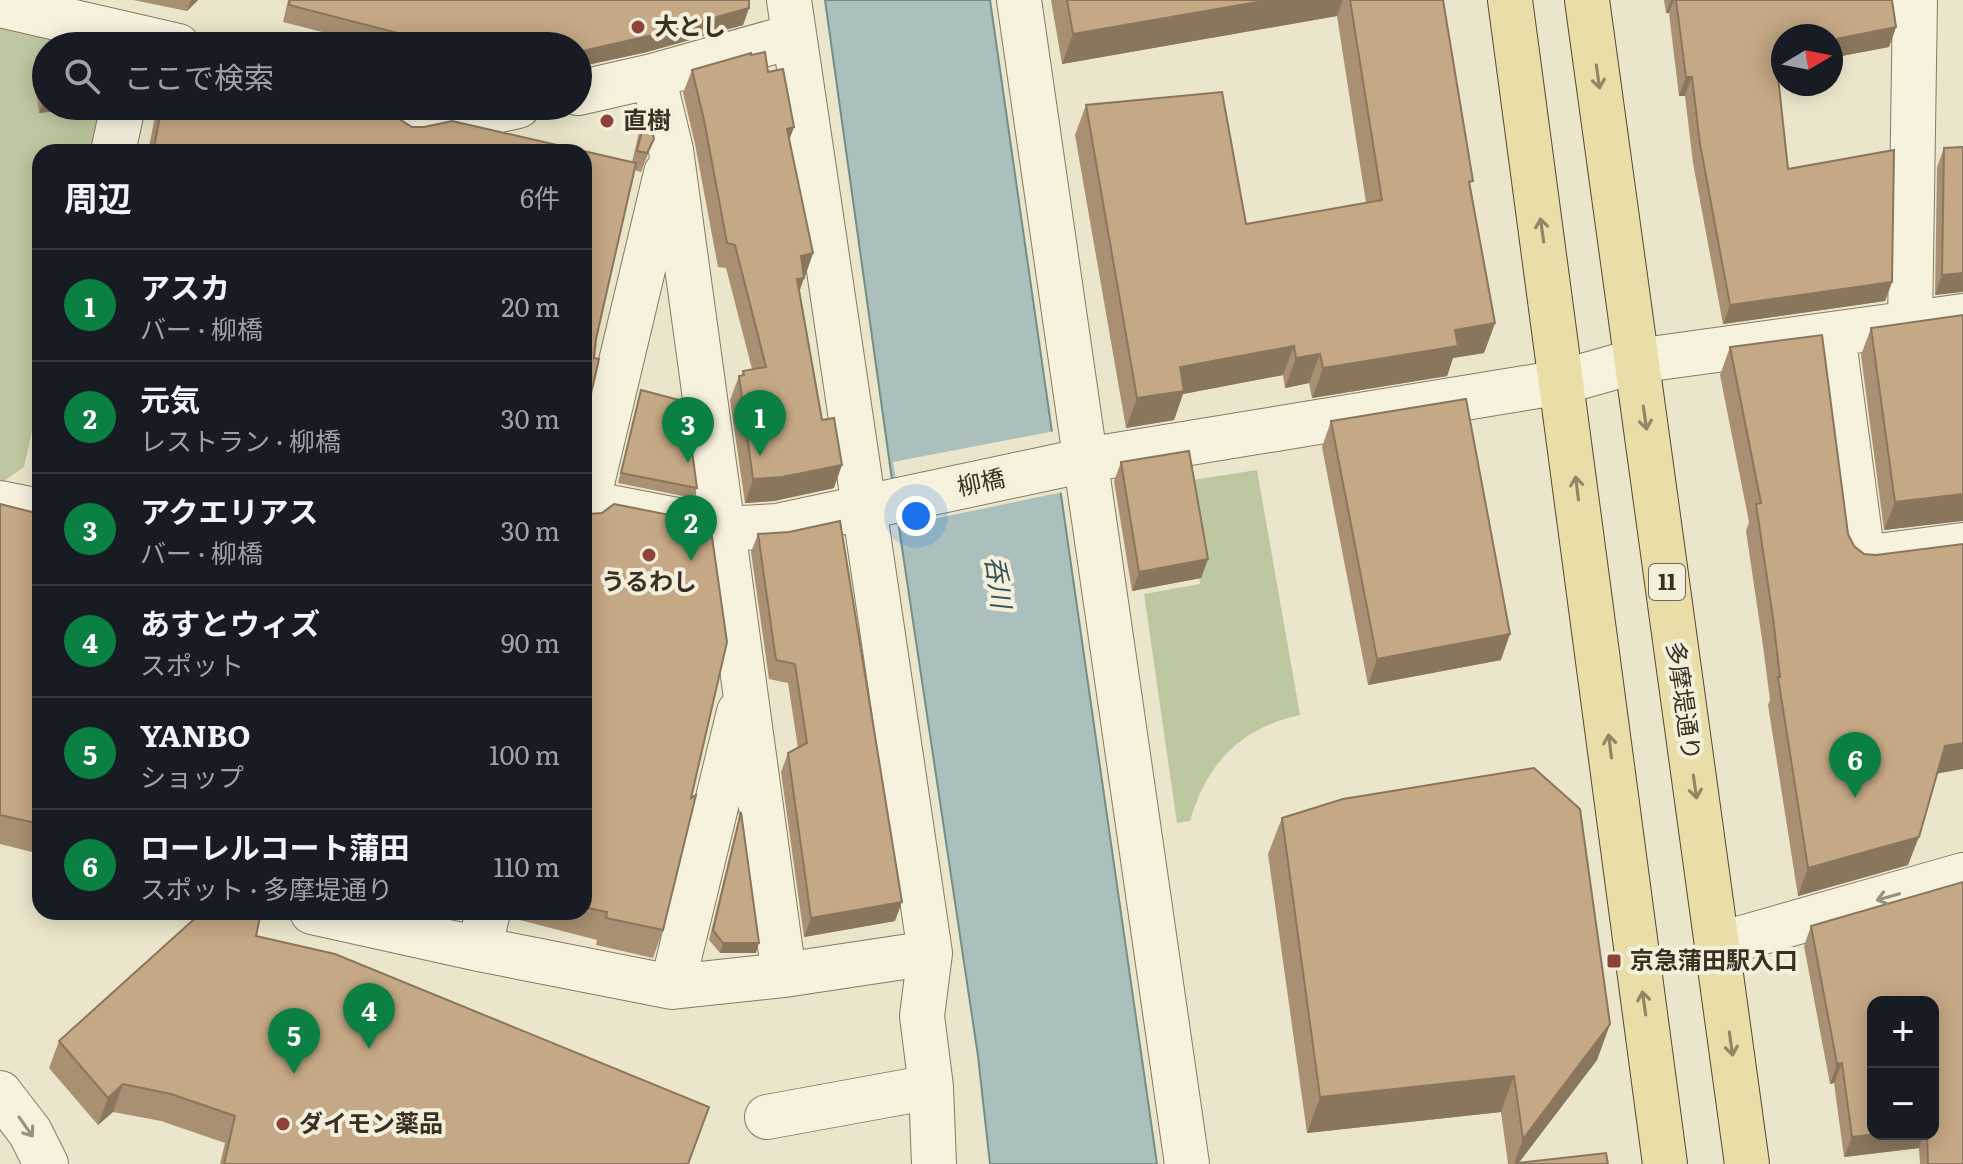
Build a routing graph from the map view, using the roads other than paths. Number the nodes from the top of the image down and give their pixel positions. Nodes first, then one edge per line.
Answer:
1 (1019, 0) edge
2 (1510, 0) edge
3 (1587, 0) edge
4 (1915, 0) edge
5 (0, 5) edge
6 (791, 18) edge
7 (107, 32) edge
8 (653, 76) junction
9 (592, 90) edge
10 (120, 120) edge
11 (454, 120) edge
12 (409, 130) edge
13 (115, 144) edge
14 (671, 150) junction
15 (1963, 316) edge
16 (1910, 324) junction
17 (1833, 334) junction
18 (1636, 361) junction
19 (1562, 382) junction
20 (1079, 462) junction
21 (592, 479) edge
22 (877, 505) junction
23 (592, 509) edge
24 (724, 529) junction
25 (1963, 545) edge
26 (744, 691) junction
27 (1963, 875) edge
28 (388, 920) edge
29 (483, 930) edge
30 (1717, 945) junction
31 (930, 953) junction
32 (784, 975) junction
33 (672, 987) junction
34 (931, 1087) junction
35 (0, 1093) edge
36 (767, 1117) dead end
37 (46, 1164) edge
38 (934, 1164) edge
39 (1187, 1164) edge
40 (1665, 1164) edge
41 (1747, 1164) edge

1 - 20 street
19 -> 2 main road
3 -> 18 main road, 多摩堤通り / 11
4 - 16 street
5 - 7 street
6 - 8 street
6 - 22 street
8 - 9 street
8 - 14 street
10 - 13 street
11 - 12 street
14 - 21 street
14 - 24 street
15 - 16 street, 柳橋
16 - 17 street, 柳橋
17 - 18 street, 柳橋
17 - 25 street
18 - 19 street, 柳橋
18 -> 30 main road, 多摩堤通り / 11
19 - 20 street, 柳橋
40 -> 19 main road
20 - 22 street, 柳橋
20 - 39 street
22 - 24 street, 柳橋
22 - 31 street
23 - 24 street, 柳橋
24 - 26 street
26 - 32 street
26 - 33 street
27 -> 30 street
28 - 29 street
29 - 33 street
30 -> 41 main road, 多摩堤通り / 11
31 - 32 street
31 - 34 street
32 - 33 street
34 - 36 street
34 - 38 street
35 -> 37 street

